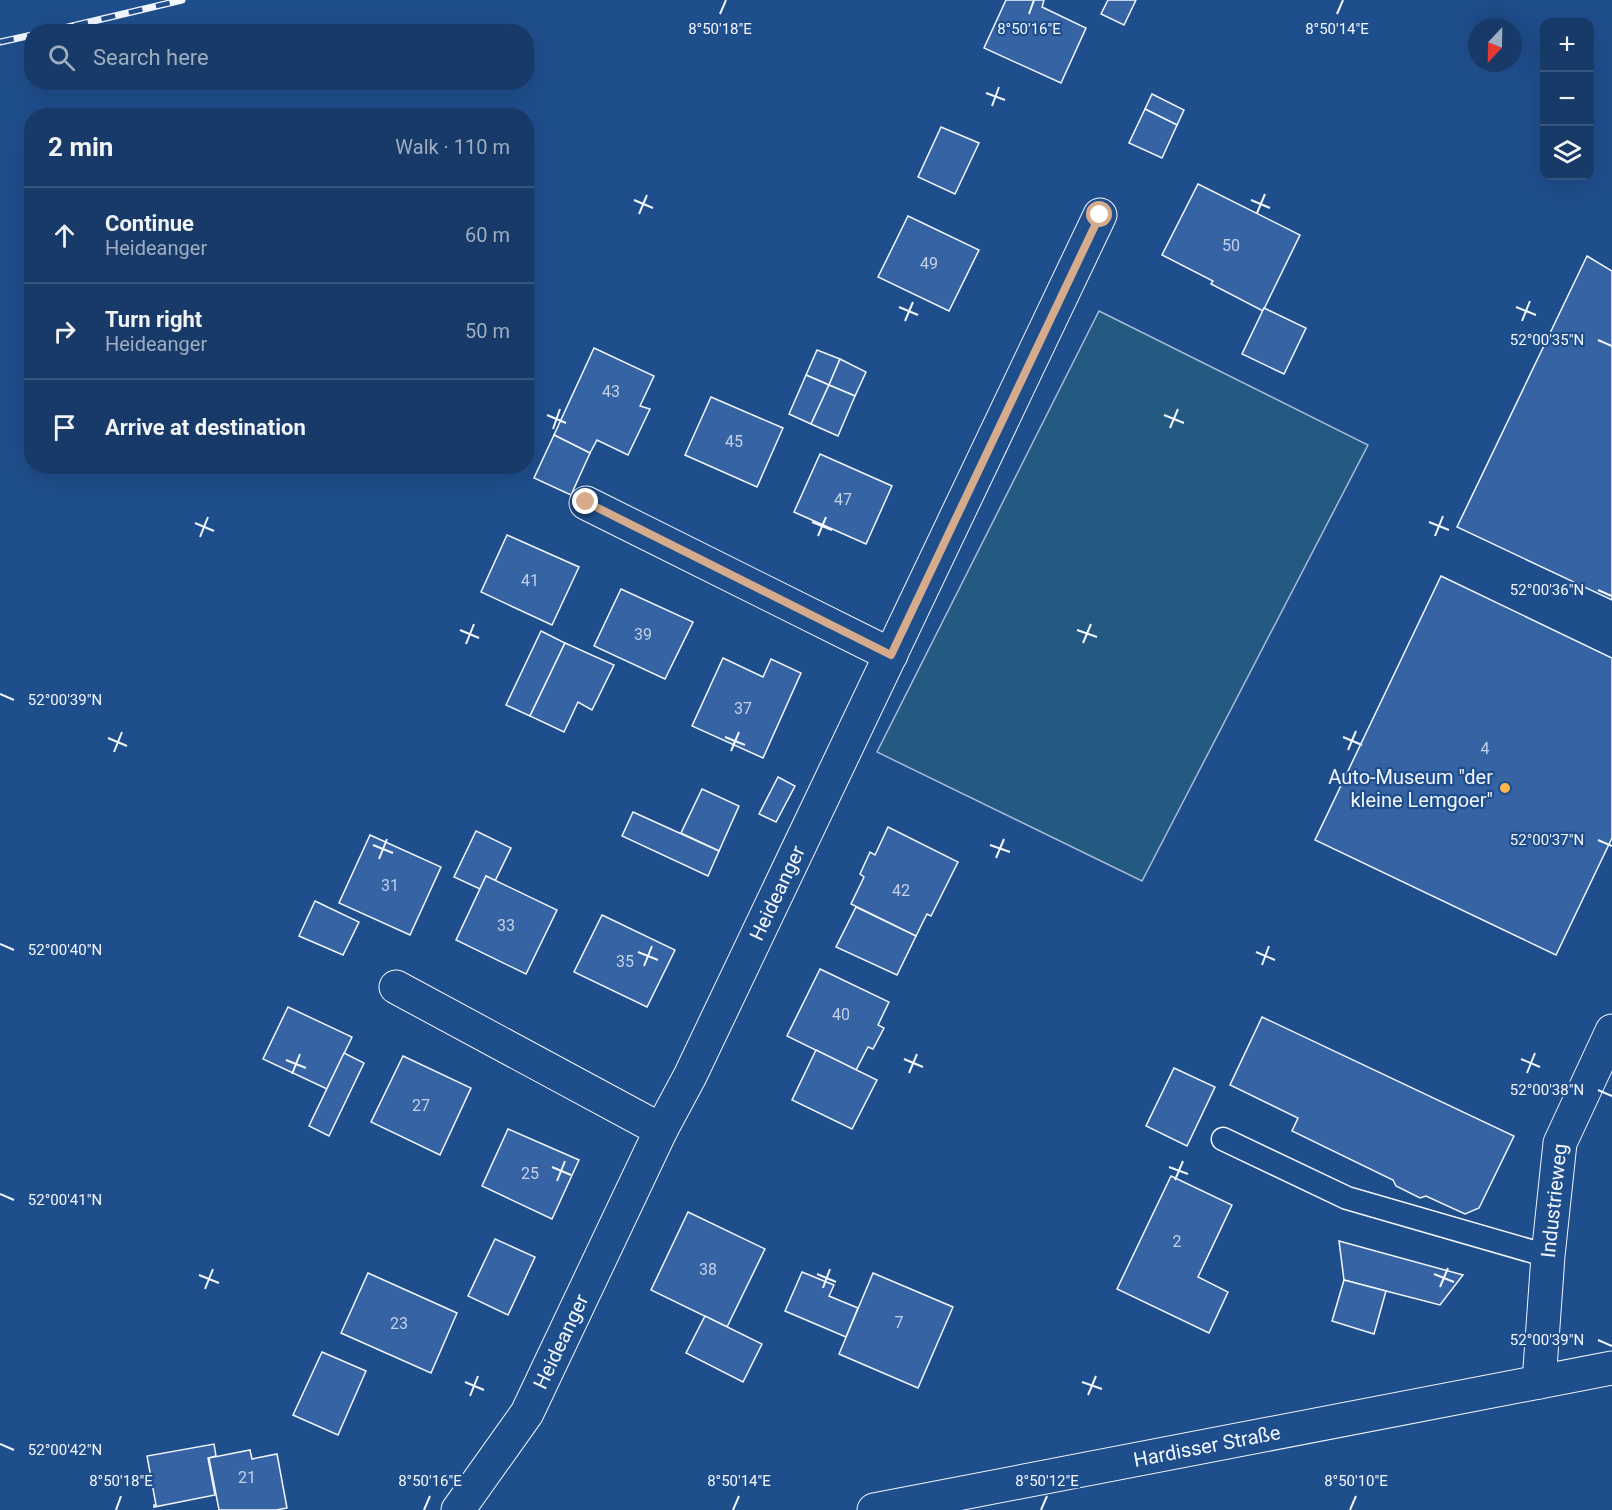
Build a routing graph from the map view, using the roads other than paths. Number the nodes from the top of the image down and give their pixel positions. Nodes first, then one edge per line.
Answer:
1 (1100, 215) dead end
2 (586, 502) dead end
3 (891, 655) junction
4 (396, 987) dead end
5 (1612, 1031) edge
6 (661, 1130) junction
7 (1223, 1139) dead end
8 (1548, 1256) junction
9 (1612, 1368) edge
10 (1539, 1382) junction
11 (458, 1510) edge
12 (874, 1510) edge

1 - 3 street, Heideanger
2 - 3 street
3 - 6 street, Heideanger
4 - 6 street
5 - 8 street, Industrieweg
6 - 11 street, Heideanger
7 - 8 lane
8 - 10 street, Industrieweg
9 - 10 street, Hardisser Straße
10 - 12 street, Hardisser Straße

